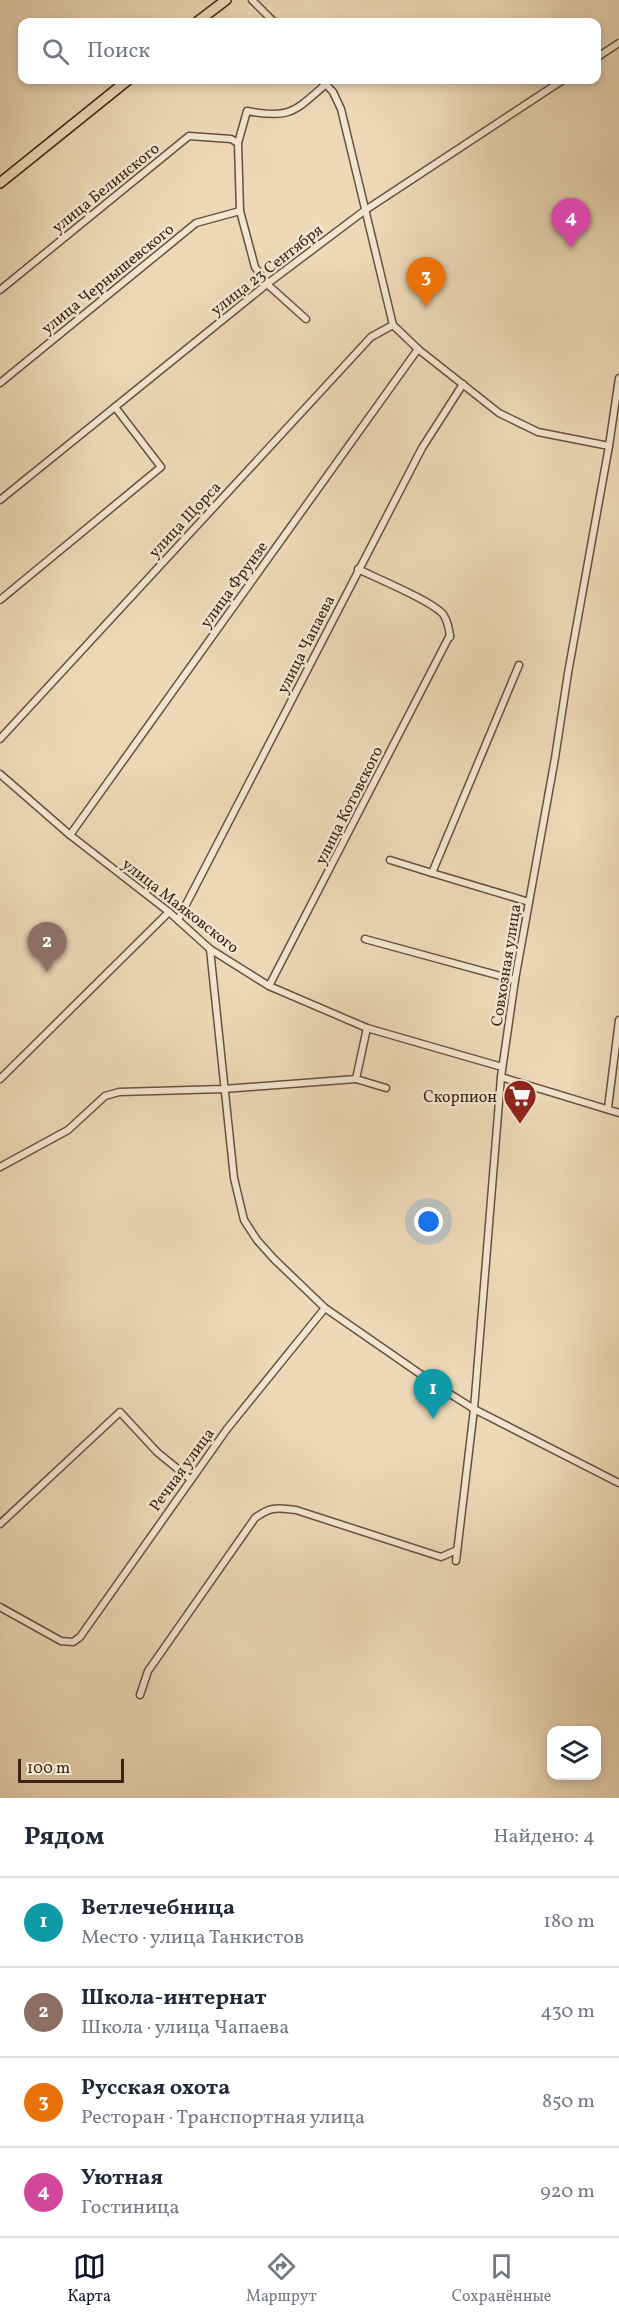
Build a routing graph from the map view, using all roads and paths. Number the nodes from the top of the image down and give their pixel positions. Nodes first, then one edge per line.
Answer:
1 (226, 0) edge
2 (252, 0) edge
3 (202, 18) edge
4 (270, 18) edge
5 (619, 43) edge
6 (601, 55) edge
7 (123, 84) edge
8 (322, 84) edge
9 (326, 84) edge
10 (557, 84) edge
11 (238, 144) junction
12 (0, 183) edge
13 (240, 211) junction
14 (364, 211) junction
15 (267, 284) junction
16 (0, 291) edge
17 (306, 319) dead end
18 (393, 325) junction
19 (418, 349) junction
20 (619, 378) edge
21 (0, 383) edge
22 (463, 384) junction
23 (115, 407) junction
24 (617, 413) edge
25 (609, 446) junction
26 (0, 500) edge
27 (358, 569) junction
28 (0, 600) edge
29 (519, 665) dead end
30 (0, 738) edge
31 (0, 774) edge
32 (70, 835) junction
33 (390, 860) dead end
34 (432, 873) junction
35 (530, 902) junction
36 (169, 912) junction
37 (178, 920) junction
38 (365, 939) dead end
39 (210, 950) junction
40 (515, 980) junction
41 (269, 986) junction
42 (619, 1020) edge
43 (367, 1028) junction
44 (502, 1067) junction
45 (501, 1077) junction
46 (0, 1079) edge
47 (356, 1079) junction
48 (386, 1088) dead end
49 (224, 1089) junction
50 (608, 1108) junction
51 (619, 1113) edge
52 (0, 1167) edge
53 (325, 1308) junction
54 (474, 1409) junction
55 (190, 1479) junction
56 (619, 1483) edge
57 (0, 1524) edge
58 (457, 1550) junction
59 (456, 1561) dead end
60 (0, 1607) edge
61 (140, 1695) dead end

1 - 3 main road
2 - 4 street
5 - 6 street
7 - 12 main road
8 - 11 street
9 - 14 street
10 - 14 street, улица 23 Сентября
11 - 13 street
11 - 16 street, улица Белинского
13 - 15 street
13 - 21 street, улица Чернышевского
14 - 15 street, улица 23 Сентября
14 - 18 street
15 - 17 street
15 - 23 street, улица 23 Сентября
18 - 19 street
18 - 30 street, улица Щорса
19 - 22 street
19 - 32 street, улица Фрунзе
20 - 24 street, Совхозная улица
22 - 25 street
22 - 27 street, улица Чапаева
23 - 26 street, улица 23 Сентября
23 - 28 street
24 - 25 street, Совхозная улица
25 - 35 street, Совхозная улица
27 - 37 street, улица Чапаева
27 - 41 street, улица Котовского
29 - 34 street
31 - 32 street, улица Маяковского
32 - 36 street, улица Маяковского
33 - 34 street
34 - 35 street
35 - 40 street, Совхозная улица
36 - 37 street, улица Маяковского
36 - 46 street
37 - 39 street, улица Маяковского
38 - 40 street
39 - 41 street, улица Маяковского
39 - 49 street
40 - 44 street, Совхозная улица
41 - 43 street, улица Маяковского
42 - 50 street
43 - 44 street, улица Маяковского
43 - 47 street
44 - 45 street, Совхозная улица
45 - 50 street
45 - 54 street, Совхозная улица
47 - 48 street
47 - 49 street
49 - 52 street
49 - 53 street
50 - 51 street
53 - 54 street
53 - 55 street, Речная улица
54 - 56 street
54 - 58 street, Совхозная улица
55 - 57 street
55 - 60 street, Речная улица
58 - 59 street, Совхозная улица
58 - 61 street

